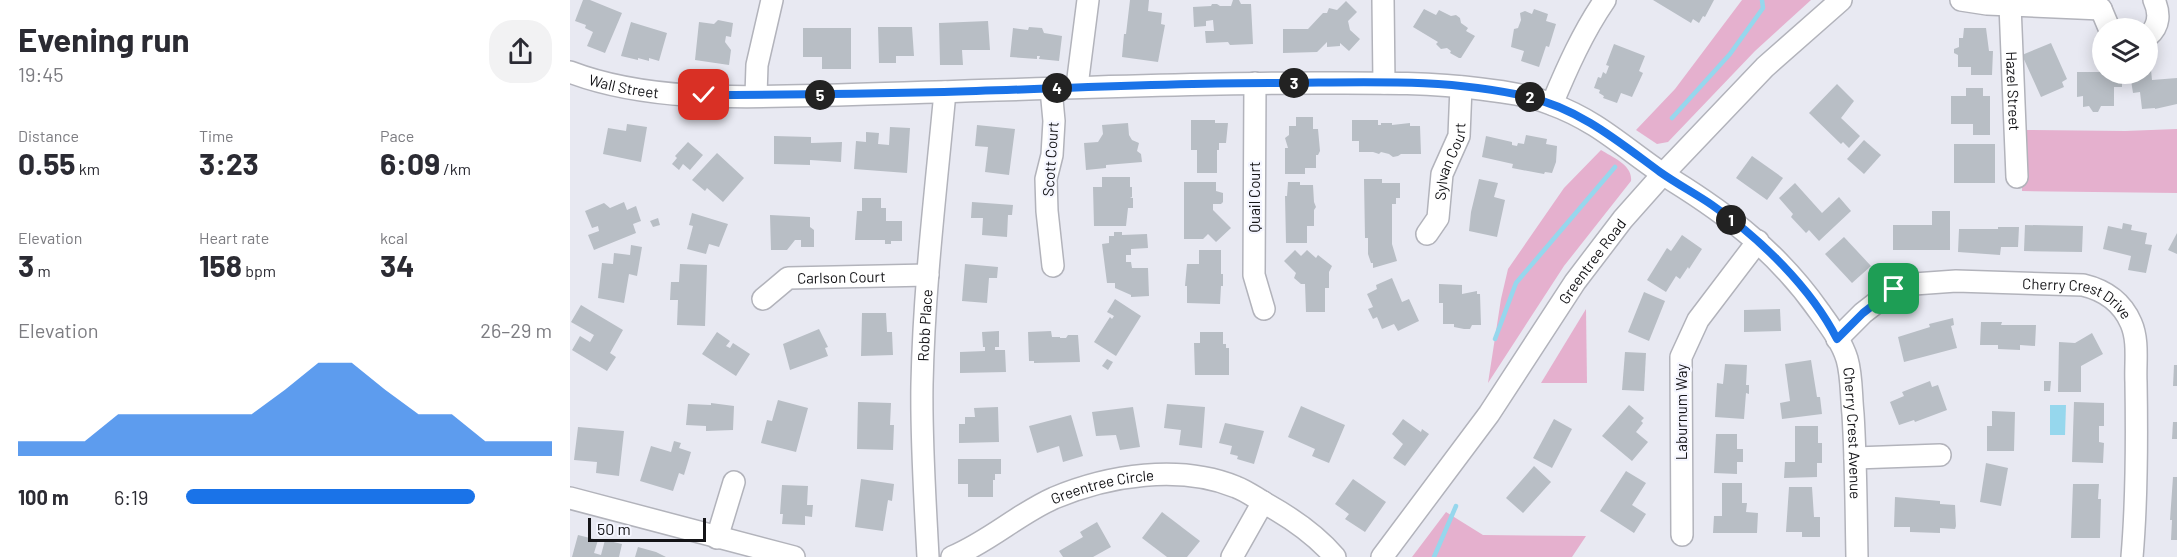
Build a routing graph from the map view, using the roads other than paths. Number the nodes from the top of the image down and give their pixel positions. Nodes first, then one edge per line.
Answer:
1 (772, 0) edge
2 (1088, 0) edge
3 (1383, 0) edge
4 (1605, 0) edge
5 (1841, 0) edge
6 (1961, 0) edge
7 (2154, 0) edge
8 (2010, 5) junction
9 (2107, 13) edge
10 (2158, 18) edge
11 (570, 72) edge
12 (1255, 83) junction
13 (1384, 83) junction
14 (1077, 86) junction
15 (1461, 87) junction
16 (1051, 88) junction
17 (945, 92) junction
18 (756, 95) junction
19 (1552, 104) junction
20 (1663, 174) junction
21 (2017, 177) dead end
22 (1427, 234) dead end
23 (1758, 241) junction
24 (1053, 266) dead end
25 (928, 275) junction
26 (763, 299) dead end
27 (1264, 309) dead end
28 (1837, 339) junction
29 (1940, 455) dead end
30 (1855, 458) junction
31 (734, 482) dead end
32 (570, 498) edge
33 (1263, 502) junction
34 (1682, 535) dead end
35 (717, 538) junction
36 (794, 557) edge
37 (928, 557) edge
38 (952, 557) edge
39 (1232, 557) edge
40 (1335, 557) edge
41 (1382, 557) edge
42 (1857, 557) edge
43 (2132, 557) edge

1 - 18 street
2 - 14 street
3 - 13 street
4 - 19 street
5 - 20 street, Greentree Road
6 - 8 street
7 - 10 street
8 - 9 street
8 - 21 street, Hazel Street
11 - 18 street, Wall Street
12 - 13 street, Wall Street
12 - 14 street, Wall Street
12 - 27 street, Quail Court
13 - 15 street, Wall Street
14 - 16 street, Wall Street
15 - 19 street, Wall Street
15 - 22 street, Sylvan Court
16 - 17 street, Wall Street
16 - 24 street, Scott Court
17 - 18 street, Wall Street
17 - 25 street, Robb Place
19 - 20 street, Wall Street
20 - 23 street, Cherry Crest Avenue
20 - 41 street, Greentree Road
23 - 28 street, Cherry Crest Avenue
23 - 34 street, Laburnum Way
25 - 26 street, Carlson Court
25 - 37 street, Robb Place
28 - 30 street, Cherry Crest Avenue
28 - 43 street, Cherry Crest Drive
29 - 30 street
30 - 42 street, Cherry Crest Avenue
31 - 35 street
32 - 35 street
33 - 38 street, Greentree Circle
33 - 39 street
33 - 40 street, Greentree Circle
35 - 36 street

